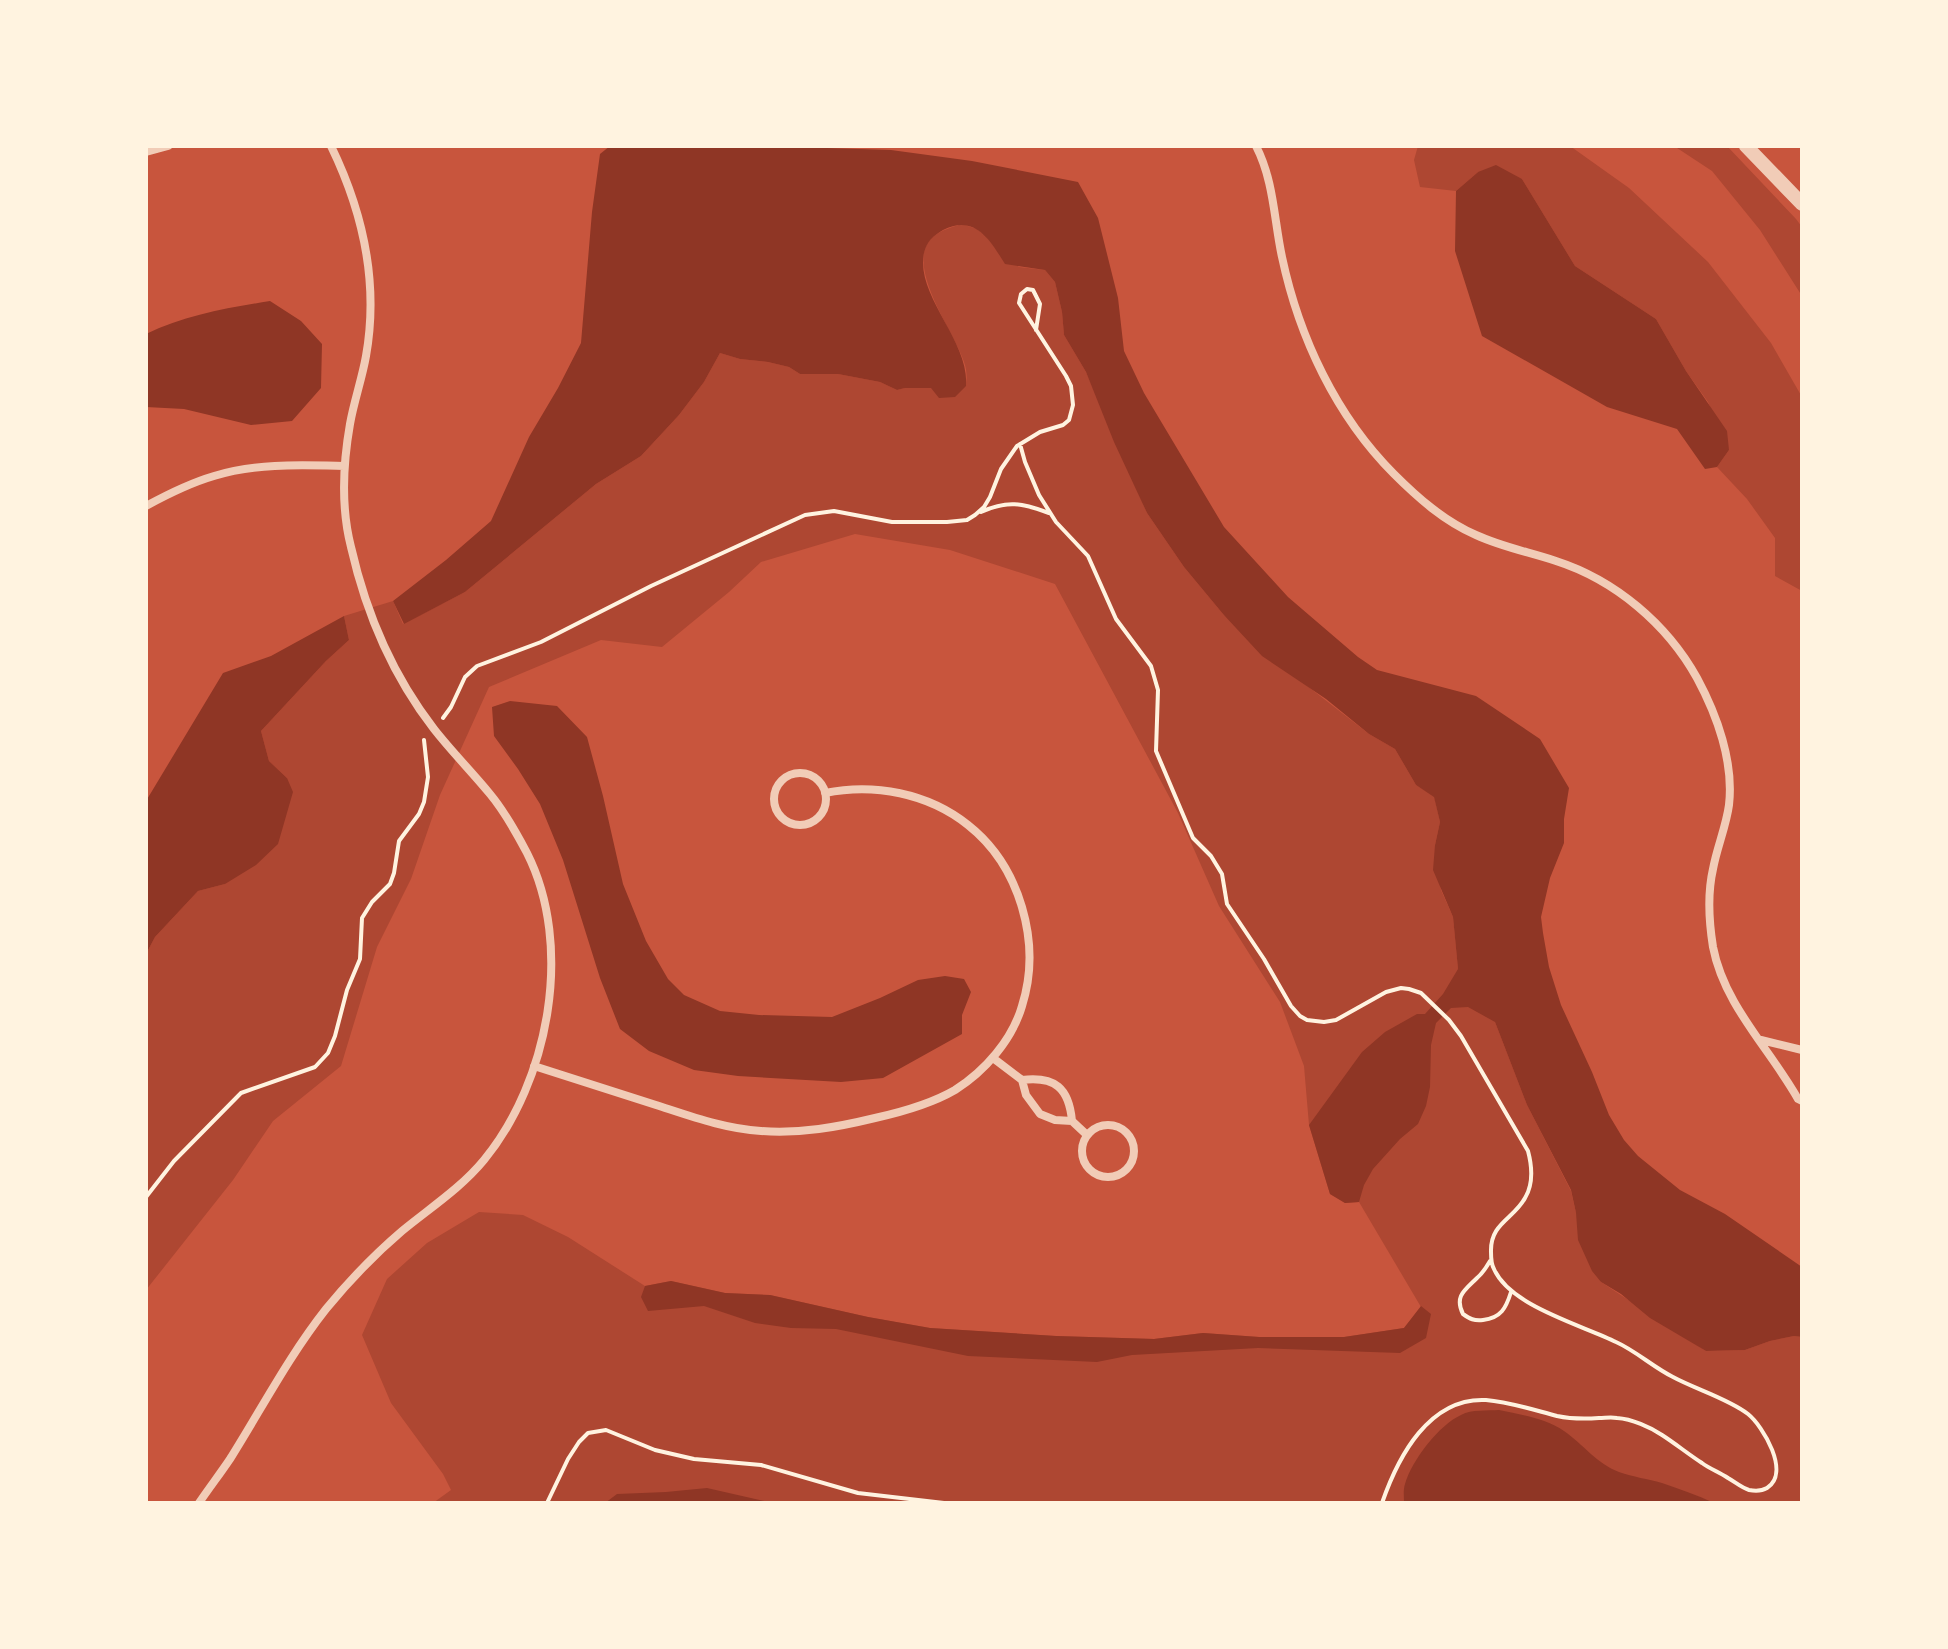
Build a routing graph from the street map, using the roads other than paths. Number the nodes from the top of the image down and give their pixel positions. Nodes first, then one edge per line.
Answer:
1 (168, 146) edge
2 (331, 146) edge
3 (1256, 146) edge
4 (1746, 146) edge
5 (146, 152) edge
6 (1802, 204) edge
7 (344, 466) junction
8 (146, 506) edge
9 (825, 793) junction
10 (1760, 1040) junction
11 (1802, 1050) edge
12 (993, 1058) junction
13 (534, 1066) junction
14 (1022, 1080) junction
15 (1802, 1101) edge
16 (1072, 1121) junction
17 (1087, 1135) junction
18 (199, 1503) edge

1 - 5 street
2 - 7 street
3 - 10 street
4 - 6 street
7 - 8 street
7 - 13 street
9 - 9 street
9 - 12 street
10 - 11 street
10 - 15 street
12 - 13 street
12 - 14 street
13 - 18 street
14 - 16 street
14 - 16 street
16 - 17 street
17 - 17 street

